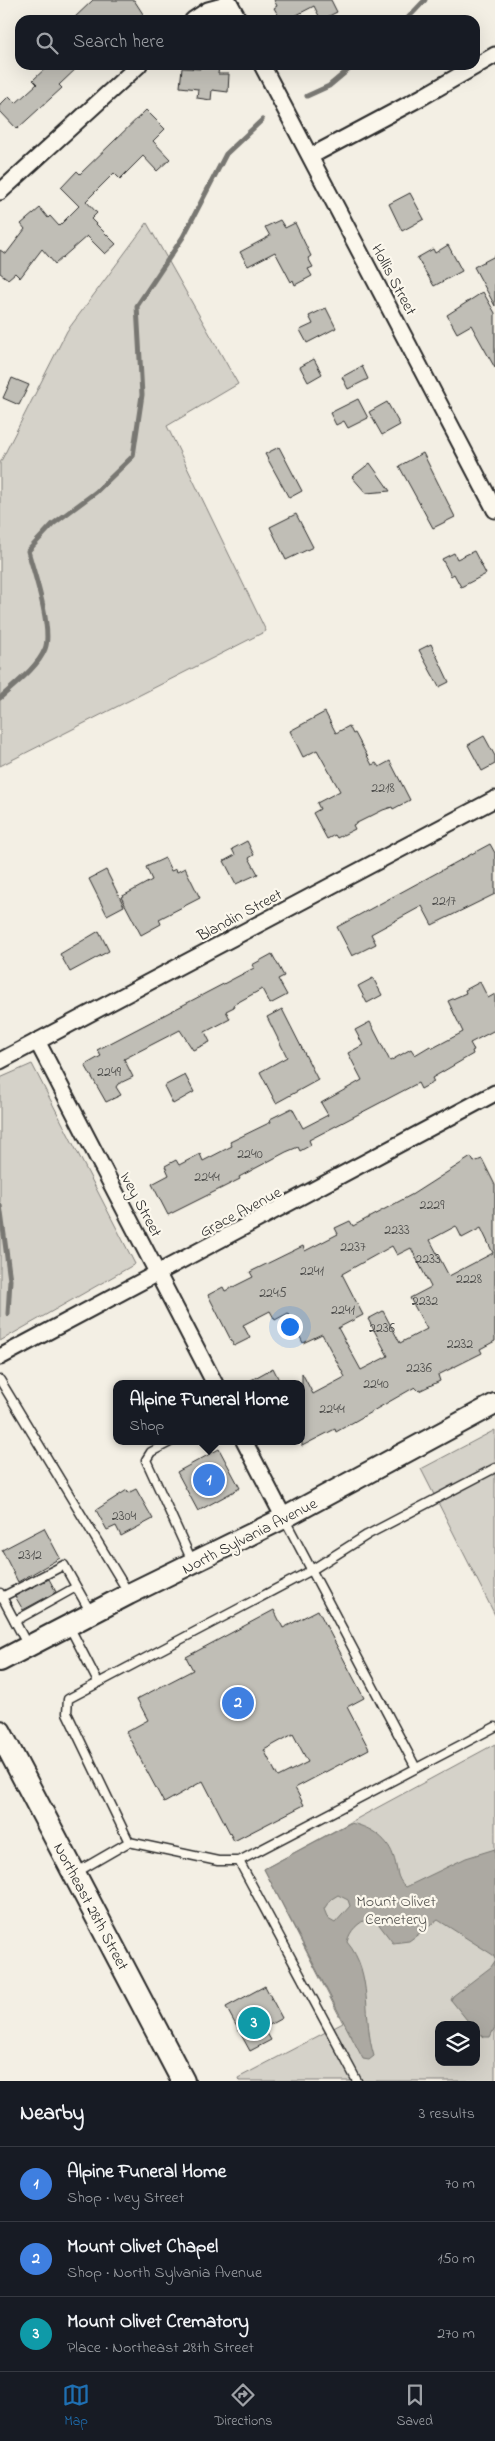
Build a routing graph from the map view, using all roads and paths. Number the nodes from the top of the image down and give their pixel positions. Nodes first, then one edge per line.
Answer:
1 (229, 2) edge
2 (200, 15) edge
3 (236, 15) edge
4 (495, 54) edge
5 (480, 63) edge
6 (134, 70) edge
7 (265, 70) edge
8 (468, 70) edge
9 (311, 156) junction
10 (0, 192) edge
11 (495, 510) edge
12 (495, 799) edge
13 (37, 1041) junction
14 (0, 1061) edge
15 (495, 1093) edge
16 (158, 1275) junction
17 (0, 1357) edge
18 (0, 1380) edge
19 (213, 1380) edge
20 (495, 1404) edge
21 (164, 1445) edge
22 (246, 1445) edge
23 (495, 1468) edge
24 (284, 1518) junction
25 (193, 1563) junction
26 (310, 1571) junction
27 (76, 1587) junction
28 (129, 1594) junction
29 (1, 1596) edge
30 (91, 1614) junction
31 (15, 1621) junction
32 (68, 1625) junction
33 (28, 1646) junction
34 (0, 1661) edge
35 (98, 1682) junction
36 (495, 1727) edge
37 (0, 1732) edge
38 (0, 1757) edge
39 (416, 1768) junction
40 (24, 1776) junction
41 (130, 1842) junction
42 (239, 1861) junction
43 (75, 1874) junction
44 (183, 2081) edge
45 (357, 2081) edge

1 - 2 street
1 - 3 street
4 - 5 street
6 - 10 street
7 - 9 street, Hollis Street
8 - 9 street
9 - 11 street, Hollis Street
12 - 13 street, Blandin Street
13 - 14 street, Blandin Street
13 - 16 street, Ivey Street
15 - 16 street, Grace Avenue
16 - 17 street, Grace Avenue
16 - 19 street, Ivey Street
18 - 28 lane
20 - 24 main road, North Sylvania Avenue
21 - 25 lane
22 - 24 street
23 - 26 lane
24 - 25 main road, North Sylvania Avenue
24 - 26 lane
25 - 28 main road, North Sylvania Avenue
26 - 35 lane
26 - 39 lane
27 - 29 lane
27 - 30 lane
27 - 31 lane
28 - 30 main road, North Sylvania Avenue
29 - 31 lane
30 - 32 main road, North Sylvania Avenue
31 - 33 lane
32 - 33 main road, North Sylvania Avenue
32 - 35 lane
33 - 34 main road, North Sylvania Avenue
35 - 41 lane
36 - 39 lane
37 - 40 main road, Northeast 28th Street
38 - 40 main road
39 - 42 lane
40 - 43 main road, Northeast 28th Street
41 - 42 lane
41 - 43 lane
42 - 45 lane
43 - 44 main road, Northeast 28th Street

